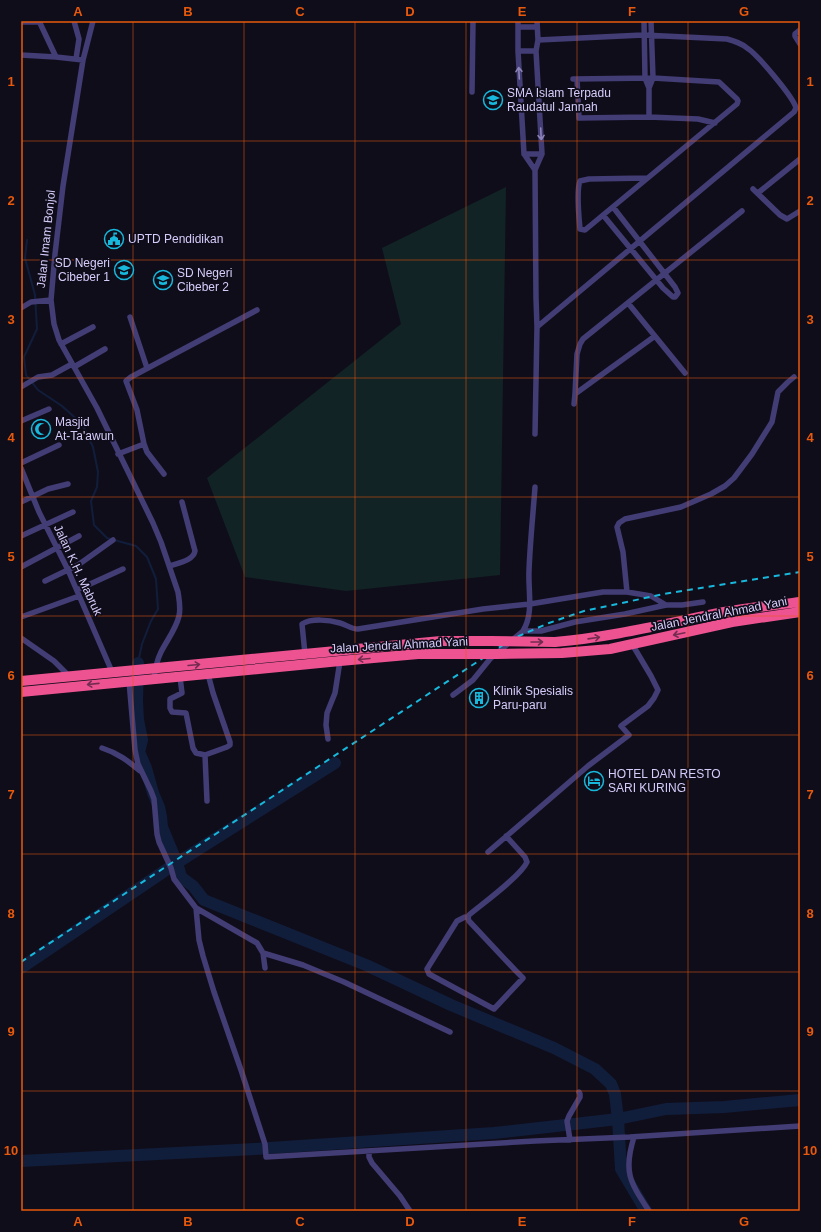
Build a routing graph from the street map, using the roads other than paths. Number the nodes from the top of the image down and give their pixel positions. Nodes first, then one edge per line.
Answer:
1 (39, 21) edge
2 (74, 21) edge
3 (93, 21) edge
4 (473, 21) edge
5 (644, 21) edge
6 (651, 21) edge
7 (21, 22) edge
8 (518, 24) edge
9 (537, 24) edge
10 (800, 30) edge
11 (643, 35) junction
12 (651, 36) junction
13 (538, 40) junction
14 (800, 44) edge
15 (518, 51) junction
16 (536, 51) junction
17 (21, 55) edge
18 (56, 57) junction
19 (79, 60) junction
20 (645, 78) junction
21 (652, 78) junction
22 (649, 88) junction
23 (472, 92) dead end
24 (798, 110) edge
25 (649, 118) junction
26 (715, 123) junction
27 (524, 154) junction
28 (542, 154) junction
29 (800, 159) edge
30 (535, 170) junction
31 (647, 178) junction
32 (613, 207) junction
33 (742, 211) dead end
34 (800, 211) edge
35 (603, 215) junction
36 (639, 242) junction
37 (630, 249) junction
38 (665, 274) junction
39 (657, 281) junction
40 (51, 300) junction
41 (628, 303) junction
42 (21, 308) edge
43 (257, 310) dead end
44 (130, 317) dead end
45 (93, 327) dead end
46 (538, 327) junction
47 (655, 336) junction
48 (61, 344) junction
49 (105, 349) dead end
50 (73, 366) junction
51 (147, 368) junction
52 (686, 373) dead end
53 (794, 377) dead end
54 (21, 387) edge
55 (576, 394) junction
56 (574, 404) dead end
57 (49, 409) dead end
58 (21, 420) edge
59 (535, 434) dead end
60 (144, 444) junction
61 (59, 445) dead end
62 (118, 454) junction
63 (21, 463) edge
64 (21, 468) edge
65 (164, 474) dead end
66 (68, 484) dead end
67 (535, 487) dead end
68 (33, 497) junction
69 (21, 502) edge
70 (182, 502) dead end
71 (73, 512) dead end
72 (45, 525) junction
73 (21, 536) edge
74 (79, 536) dead end
75 (113, 540) dead end
76 (57, 547) junction
77 (170, 566) junction
78 (21, 567) edge
79 (123, 569) dead end
80 (68, 570) junction
81 (45, 580) dead end
82 (77, 590) junction
83 (627, 592) junction
84 (79, 596) junction
85 (703, 602) dead end
86 (800, 602) edge
87 (530, 604) junction
88 (666, 605) junction
89 (800, 612) edge
90 (21, 617) edge
91 (523, 631) junction
92 (21, 638) edge
93 (632, 644) junction
94 (305, 654) junction
95 (340, 661) junction
96 (155, 668) junction
97 (112, 672) junction
98 (208, 674) junction
99 (143, 675) junction
100 (69, 677) junction
101 (180, 677) junction
102 (131, 678) junction
103 (154, 679) junction
104 (21, 681) edge
105 (116, 682) junction
106 (21, 692) edge
107 (453, 696) dead end
108 (328, 739) dead end
109 (102, 748) dead end
110 (205, 755) junction
111 (141, 773) junction
112 (207, 801) dead end
113 (506, 836) junction
114 (488, 852) dead end
115 (196, 908) junction
116 (468, 918) junction
117 (263, 953) junction
118 (265, 968) dead end
119 (450, 1032) dead end
120 (579, 1092) dead end
121 (800, 1126) edge
122 (632, 1137) junction
123 (570, 1140) junction
124 (369, 1151) junction
125 (410, 1211) edge
126 (649, 1211) edge

1 - 7 street
1 - 18 street
2 - 19 street
3 - 19 street, Jalan Imam Bonjol
4 - 23 street
5 - 11 street
6 - 12 street
8 - 9 street
8 - 15 street
9 - 13 street
10 - 14 street
11 - 12 street
11 - 13 street
11 - 20 street
12 - 21 street
12 - 24 street
13 - 16 street
15 - 16 street
27 -> 15 street
16 -> 28 street
17 - 18 street
18 - 19 street
19 - 40 street, Jalan Imam Bonjol
20 - 21 street
20 - 22 street
20 - 25 street
21 - 22 street
21 - 26 street
22 - 25 street
24 - 36 street
25 - 26 street
26 - 31 street
27 - 28 street
27 - 30 street
28 - 30 street
29 - 34 street
30 - 46 street
31 - 32 street
31 - 35 street
32 - 35 street
32 - 36 street
33 - 38 street
35 - 37 street
36 - 37 street
36 - 38 street
37 - 39 street
37 - 46 street
38 - 39 street
38 - 39 street
39 - 41 street
40 - 42 street
40 - 48 street, Jalan Imam Bonjol
41 - 47 street
41 - 55 street
43 - 51 street
44 - 51 street
45 - 48 street
46 - 59 street
47 - 52 street
47 - 55 street
48 - 50 street, Jalan Imam Bonjol
49 - 50 street
50 - 54 street
50 - 62 street, Jalan Imam Bonjol
51 - 60 street
53 - 83 street
55 - 56 street
57 - 58 street
60 - 62 street
60 - 65 street
61 - 63 street
62 - 77 street, Jalan Imam Bonjol
64 - 68 street, Jalan K.H. Mabruk
66 - 68 street
67 - 87 street
68 - 69 street
68 - 72 street, Jalan K.H. Mabruk
70 - 77 street
71 - 72 street
72 - 73 street
72 - 76 street, Jalan K.H. Mabruk
74 - 76 street
75 - 80 street
76 - 78 street
76 - 80 street, Jalan K.H. Mabruk
77 - 96 street, Jalan Imam Bonjol
79 - 82 street
80 - 81 street
80 - 82 street, Jalan K.H. Mabruk
82 - 84 street, Jalan K.H. Mabruk
83 - 87 street
83 - 88 street
84 - 90 street
84 - 97 street, Jalan K.H. Mabruk
85 - 88 street
94 -> 86 highway, Jalan Jendral Ahmad Yani, bridge
87 - 91 street
87 - 94 street
88 - 91 street
89 -> 93 highway, Jalan Jendral Ahmad Yani
91 - 107 street
92 - 100 street
93 -> 95 highway, Jalan Jendral Ahmad Yani, bridge
93 - 113 street
96 -> 94 highway, Jalan Jendral Ahmad Yani
95 - 98 highway, Jalan Jendral Ahmad Yani
95 - 108 street
96 - 99 highway, Jalan Jendral Ahmad Yani
96 - 103 street, Jalan Imam Bonjol
97 - 100 highway, Jalan Jendral Ahmad Yani
97 - 102 highway, Jalan Jendral Ahmad Yani
97 - 105 street, Jalan K.H. Mabruk
98 - 101 highway, Jalan Jendral Ahmad Yani
98 - 110 street
99 - 102 highway, Jalan Jendral Ahmad Yani
99 - 103 highway, Jalan Jendral Ahmad Yani
100 - 104 highway, Jalan Jendral Ahmad Yani
101 - 103 highway, Jalan Jendral Ahmad Yani
101 - 110 street
102 - 105 highway, Jalan Jendral Ahmad Yani
102 - 111 street
105 -> 106 highway, Jalan Jendral Ahmad Yani
109 - 111 street
110 - 112 street
111 - 115 street
113 - 114 street
113 - 116 street
115 - 117 street
115 - 124 street
116 - 116 street
117 - 118 street
117 - 119 street
120 - 123 street
121 - 122 street
122 - 123 street
122 - 126 street
123 - 124 street
124 - 125 street

